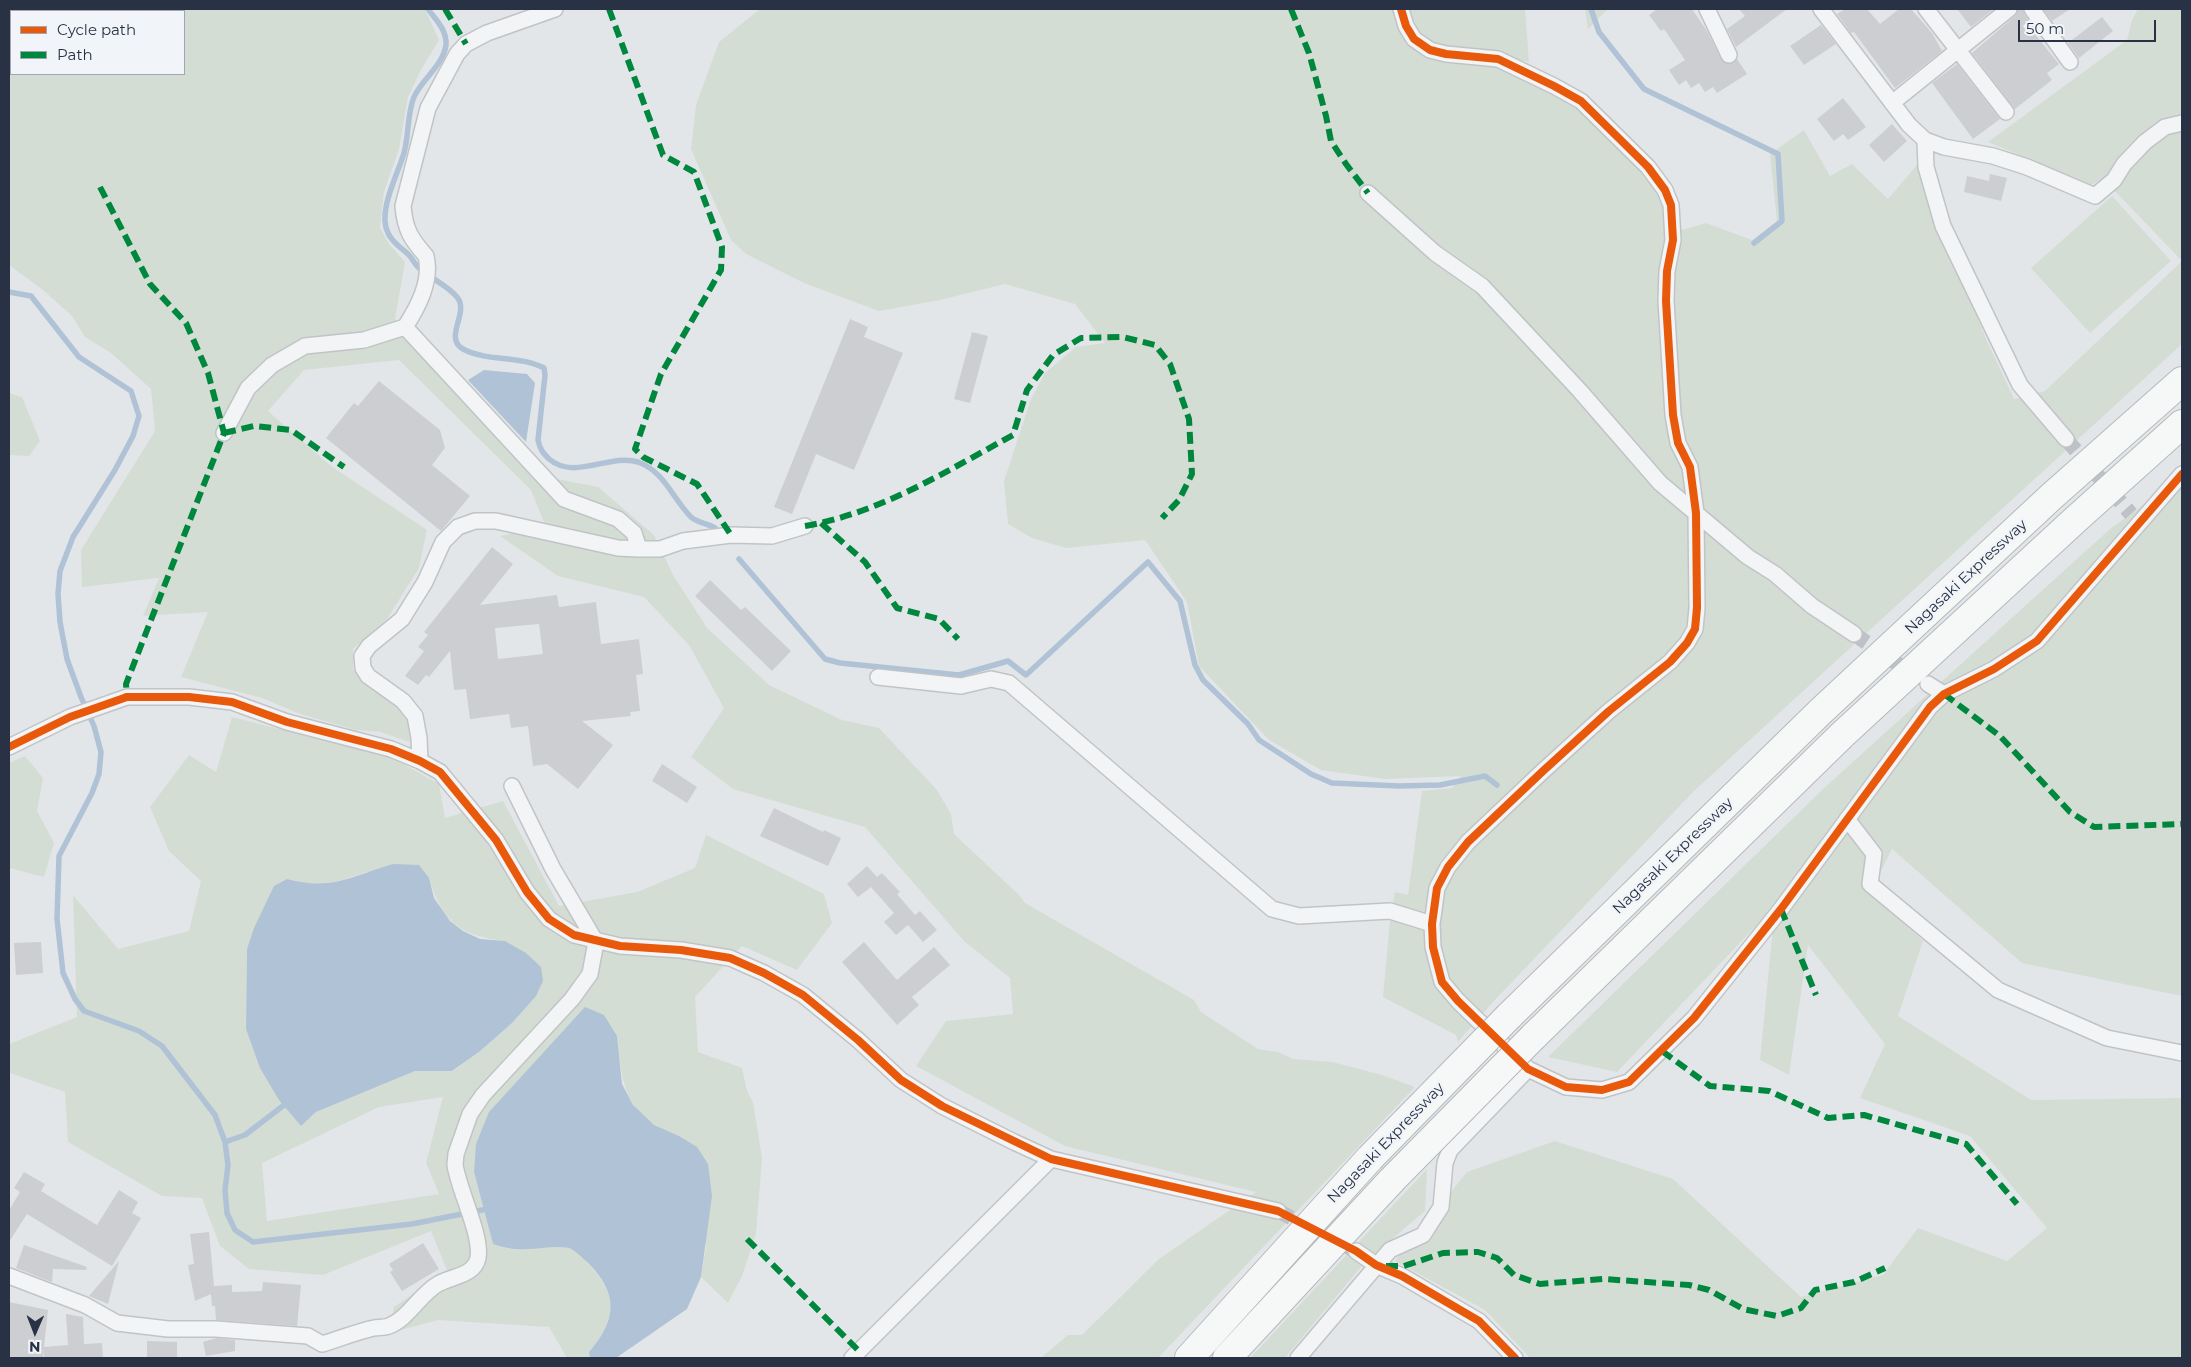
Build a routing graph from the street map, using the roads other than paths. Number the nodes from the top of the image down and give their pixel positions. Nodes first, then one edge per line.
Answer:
1 (555, 9) edge
2 (1401, 9) edge
3 (1707, 9) edge
4 (1821, 9) edge
5 (1926, 9) edge
6 (2009, 9) edge
7 (2032, 9) edge
8 (1958, 50) junction
9 (1730, 55) dead end
10 (2070, 62) dead end
11 (1892, 103) junction
12 (2006, 112) dead end
13 (2182, 123) edge
14 (1925, 140) junction
15 (1368, 193) dead end
16 (405, 328) junction
17 (2182, 381) edge
18 (2182, 424) edge
19 (224, 433) dead end
20 (2066, 439) tunnel mouth
21 (2182, 474) edge
22 (1696, 513) junction
23 (805, 526) dead end
24 (639, 549) junction
25 (1854, 634) tunnel mouth
26 (878, 676) dead end
27 (1928, 684) tunnel mouth
28 (1944, 694) junction
29 (9, 746) edge
30 (420, 761) junction
31 (512, 786) dead end
32 (1846, 819) junction
33 (1432, 924) junction
34 (596, 942) junction
35 (2182, 1053) edge
36 (1528, 1069) junction
37 (1051, 1159) junction
38 (1278, 1212) tunnel mouth
39 (1356, 1251) tunnel mouth
40 (1376, 1265) junction
41 (9, 1276) edge
42 (322, 1351) edge
43 (852, 1358) edge
44 (1189, 1358) edge
45 (1227, 1358) edge
46 (1298, 1358) edge
47 (1515, 1358) edge

1 - 16 street
2 - 22 street
3 - 9 street
4 - 11 street
5 - 8 street
6 - 8 street
7 - 10 street
8 - 11 street
8 - 12 street
11 - 14 street
13 - 14 street
14 - 20 street
15 - 22 street
16 - 19 street
16 - 24 street
17 - 44 highway, Nagasaki Expressway, bridge
18 - 45 highway, Nagasaki Expressway, bridge
21 - 28 street
22 - 25 street
22 - 33 street
23 - 24 street
24 - 30 street
26 - 33 street
27 - 28 street
28 - 32 street
29 - 30 street
30 - 34 street
31 - 34 street
32 - 35 street
32 - 36 street
33 - 36 street
34 - 37 street
34 - 42 street
36 - 40 street
37 - 38 street
37 - 43 street
39 - 40 street
40 - 46 street
40 - 47 street
41 - 42 street

